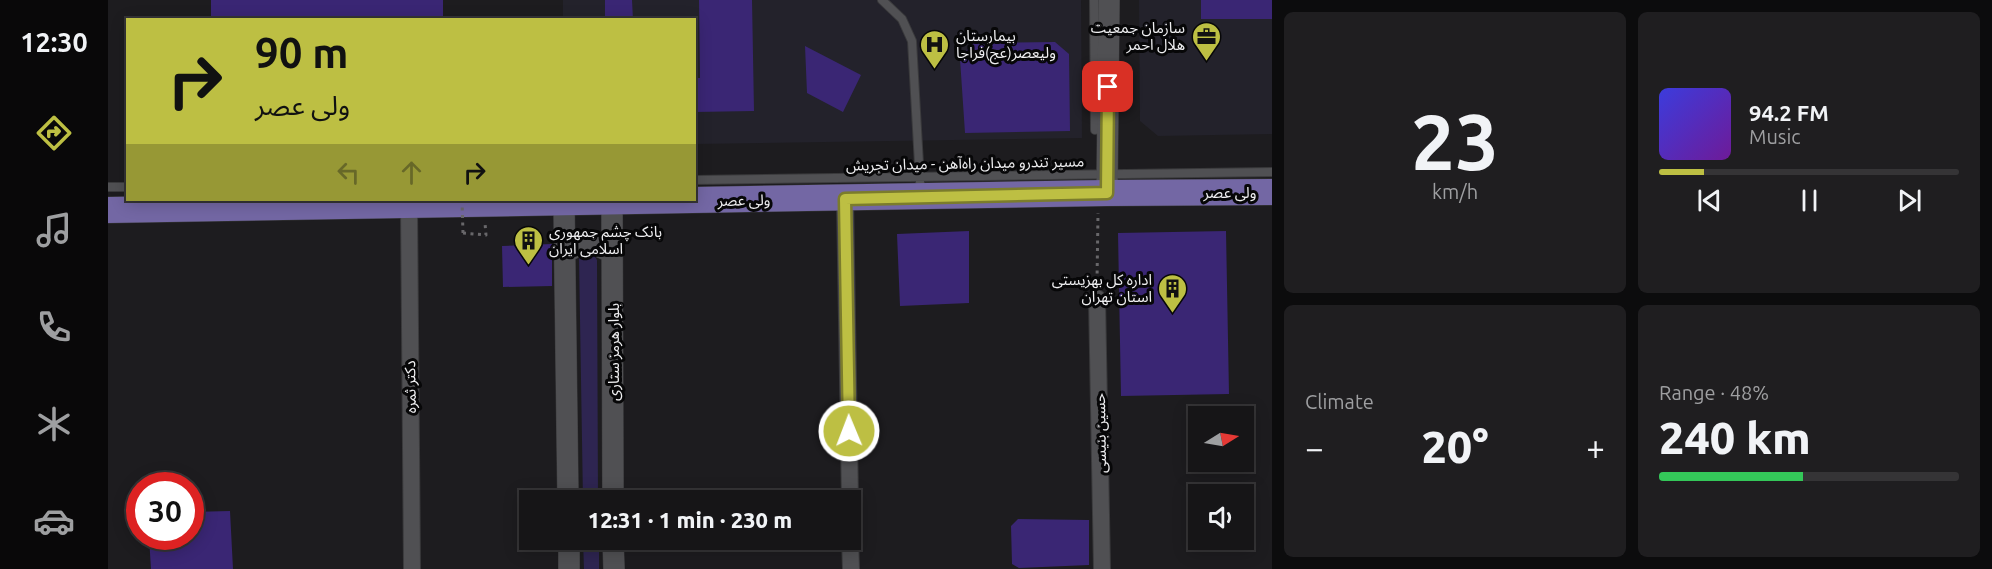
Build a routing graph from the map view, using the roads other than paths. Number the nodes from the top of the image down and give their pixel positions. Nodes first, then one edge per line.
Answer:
1 (882, 0) edge
2 (1094, 0) edge
3 (1109, 0) edge
4 (1095, 130) dead end
5 (1272, 172) edge
6 (696, 180) edge
7 (1107, 184) junction
8 (108, 187) edge
9 (126, 187) edge
10 (920, 187) junction
11 (1272, 192) edge
12 (845, 199) junction
13 (690, 201) edge
14 (696, 201) edge
15 (612, 202) junction
16 (564, 203) junction
17 (409, 206) junction
18 (108, 210) edge
19 (565, 253) junction
20 (612, 253) junction
21 (1097, 298) road end
22 (568, 490) edge
23 (613, 490) edge
24 (850, 490) edge
25 (569, 550) edge
26 (614, 550) edge
27 (850, 550) edge
28 (412, 569) edge
29 (569, 569) edge
30 (614, 569) edge
31 (851, 569) edge
32 (1102, 569) edge

1 - 10 lane
2 - 4 lane
3 - 7 street
5 - 7 lane
6 - 10 lane, مسیر تندرو میدان راه‌آهن - میدان تجریش
7 - 10 main road, ولی عصر
7 - 11 main road, ولی عصر
8 - 9 lane
10 - 12 main road, ولی عصر
12 - 14 main road, ولی عصر
12 - 24 street
13 - 15 main road, ولی عصر
15 - 16 main road, ولی عصر
15 - 20 street, بلوار هرمز ستاری
16 - 17 main road, ولی عصر
16 - 19 street
17 - 18 main road, ولی عصر
17 - 28 street, دکتر ثمره
19 - 20 street
19 - 22 street
20 - 23 street, بلوار هرمز ستاری
21 - 32 street, حسین بنیسی
25 - 29 street
26 - 30 street
27 - 31 street

